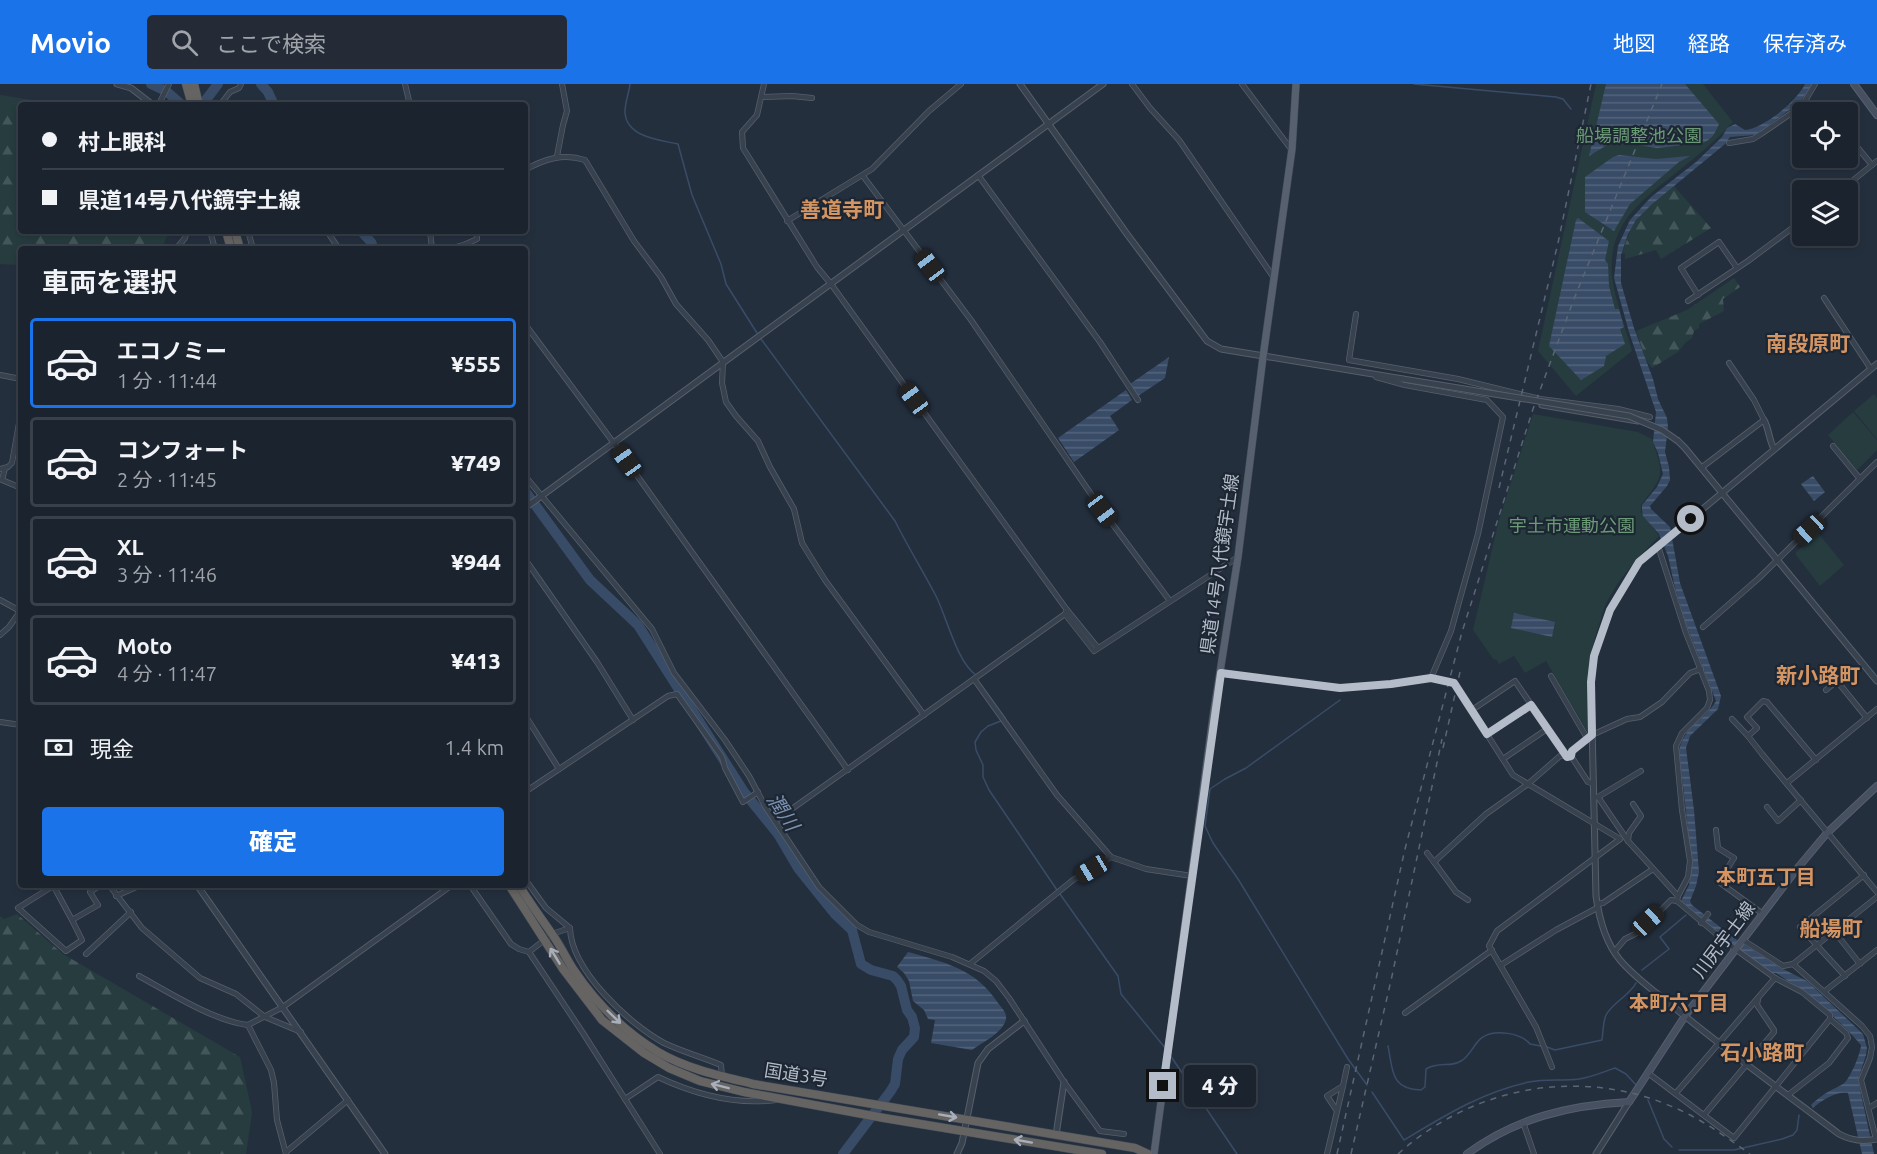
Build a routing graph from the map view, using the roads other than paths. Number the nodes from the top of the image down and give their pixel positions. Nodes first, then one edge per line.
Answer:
1 (117, 84) edge
2 (169, 84) edge
3 (186, 84) edge
4 (194, 84) edge
5 (405, 84) edge
6 (562, 84) edge
7 (765, 84) edge
8 (961, 84) edge
9 (1020, 84) edge
10 (1103, 84) edge
11 (1131, 84) edge
12 (1242, 84) edge
13 (1296, 84) edge
14 (1815, 84) edge
15 (1854, 84) edge
16 (241, 85) edge
17 (193, 94) junction
18 (763, 97) junction
19 (812, 98) dead end
20 (152, 102) edge
21 (158, 102) edge
22 (192, 102) edge
23 (197, 102) edge
24 (222, 102) edge
25 (409, 102) edge
26 (1877, 115) edge
27 (1049, 123) junction
28 (1729, 143) dead end
29 (1858, 146) edge
30 (1292, 149) junction
31 (558, 156) junction
32 (1875, 163) edge
33 (528, 168) edge
34 (863, 176) junction
35 (978, 176) junction
36 (1854, 180) edge
37 (787, 221) junction
38 (1792, 228) edge
39 (903, 230) junction
40 (477, 234) edge
41 (468, 246) edge
42 (1737, 268) junction
43 (1274, 279) junction
44 (831, 284) junction
45 (1698, 295) junction
46 (1824, 298) dead end
47 (1688, 302) dead end
48 (1356, 314) dead end
49 (528, 328) edge
50 (1263, 357) junction
51 (723, 362) junction
52 (1729, 363) dead end
53 (1877, 364) edge
54 (1871, 369) junction
55 (1356, 371) junction
56 (0, 375) edge
57 (18, 378) edge
58 (1138, 400) dead end
59 (1542, 405) dead end
60 (1647, 419) junction
61 (1764, 420) junction
62 (18, 429) edge
63 (613, 442) junction
64 (1833, 446) dead end
65 (1774, 449) junction
66 (1877, 462) edge
67 (1701, 468) junction
68 (2, 469) edge
69 (1860, 479) junction
70 (528, 480) edge
71 (18, 487) edge
72 (1722, 492) junction
73 (540, 496) junction
74 (528, 506) edge
75 (1660, 544) junction
76 (1238, 557) junction
77 (1777, 560) junction
78 (528, 563) edge
79 (0, 600) edge
80 (1170, 601) junction
81 (18, 609) edge
82 (1066, 612) junction
83 (18, 615) edge
84 (1703, 627) dead end
85 (0, 635) edge
86 (1701, 669) junction
87 (1221, 673) junction
88 (1551, 676) dead end
89 (1431, 678) junction
90 (974, 679) junction
91 (1877, 681) edge
92 (1826, 690) dead end
93 (1531, 705) junction
94 (1877, 709) edge
95 (1472, 710) junction
96 (924, 715) junction
97 (1867, 718) junction
98 (1732, 719) dead end
99 (528, 720) edge
100 (633, 720) junction
101 (0, 722) edge
102 (18, 725) edge
103 (1547, 729) junction
104 (1487, 734) junction
105 (1748, 736) junction
106 (1589, 737) junction
107 (1569, 757) junction
108 (1503, 759) junction
109 (1816, 759) junction
110 (559, 769) junction
111 (848, 770) junction
112 (1641, 771) dead end
113 (1787, 783) junction
114 (1528, 784) junction
115 (1594, 784) junction
116 (1877, 786) edge
117 (528, 790) edge
118 (756, 792) junction
119 (1596, 797) junction
120 (1801, 800) junction
121 (1633, 804) dead end
122 (1767, 807) dead end
123 (775, 821) junction
124 (1595, 824) junction
125 (1716, 830) dead end
126 (1827, 833) junction
127 (1620, 839) junction
128 (1629, 841) junction
129 (1426, 853) dead end
130 (1111, 857) junction
131 (1595, 858) junction
132 (1434, 862) junction
133 (1653, 869) junction
134 (1864, 875) junction
135 (1191, 876) junction
136 (528, 883) edge
137 (48, 888) edge
138 (55, 888) edge
139 (88, 888) edge
140 (96, 888) edge
141 (111, 888) edge
142 (134, 888) edge
143 (199, 888) edge
144 (448, 888) edge
145 (472, 888) edge
146 (511, 888) edge
147 (521, 888) edge
148 (90, 892) junction
149 (1877, 892) edge
150 (116, 896) junction
151 (1877, 897) edge
152 (1677, 899) junction
153 (1468, 900) dead end
154 (1597, 906) junction
155 (131, 912) junction
156 (1708, 914) dead end
157 (1763, 914) junction
158 (72, 920) junction
159 (1701, 923) junction
160 (570, 928) junction
161 (1834, 931) junction
162 (552, 934) junction
163 (545, 940) junction
164 (1742, 941) junction
165 (1817, 945) junction
166 (1736, 949) junction
167 (1492, 950) junction
168 (1877, 950) edge
169 (529, 952) junction
170 (1614, 952) junction
171 (86, 954) dead end
172 (970, 964) junction
173 (1793, 964) junction
174 (1860, 964) junction
175 (1501, 965) junction
176 (139, 976) dead end
177 (1845, 976) junction
178 (1775, 978) junction
179 (1825, 991) junction
180 (1758, 998) junction
181 (283, 1007) junction
182 (1406, 1014) dead end
183 (1685, 1016) junction
184 (265, 1017) junction
185 (1830, 1019) junction
186 (1024, 1021) junction
187 (248, 1025) junction
188 (300, 1032) junction
189 (1718, 1043) junction
190 (1877, 1060) edge
191 (1869, 1061) junction
192 (1746, 1064) junction
193 (1347, 1067) dead end
194 (1552, 1067) dead end
195 (1648, 1073) junction
196 (722, 1077) junction
197 (1064, 1082) junction
198 (1343, 1086) junction
199 (1775, 1086) junction
200 (1676, 1093) junction
201 (1788, 1095) junction
202 (625, 1099) junction
203 (786, 1099) junction
204 (348, 1100) junction
205 (1629, 1102) junction
206 (1877, 1103) edge
207 (1869, 1108) junction
208 (1337, 1111) junction
209 (1704, 1115) junction
210 (967, 1119) junction
211 (1523, 1122) junction
212 (965, 1131) junction
213 (1124, 1134) dead end
214 (1056, 1135) junction
215 (1877, 1140) edge
216 (286, 1153) edge
217 (386, 1154) edge
218 (660, 1154) edge
219 (957, 1154) edge
220 (1102, 1154) edge
221 (1148, 1154) edge
222 (1154, 1154) edge
223 (1327, 1154) edge
224 (1467, 1154) edge
225 (1534, 1154) edge
226 (1596, 1154) edge

1 - 20 street
2 - 21 street
3 - 17 highway
4 - 17 highway
5 - 25 street
6 - 31 street
7 - 18 street
8 - 34 street
9 - 27 street
10 - 27 street
11 - 43 street
12 - 30 street
13 - 30 main road, 県道14号八代鏡宇土線
14 - 28 street
15 - 26 main road
16 - 24 street
17 - 22 highway
17 - 23 highway
18 - 19 street
18 - 37 street
27 - 35 street
27 - 50 street
29 - 32 street
30 - 43 main road, 県道14号八代鏡宇土線
31 - 33 street
31 - 51 street
32 - 36 street
34 - 37 street
34 - 39 street
35 - 39 street
35 - 58 street
37 - 44 street
38 - 42 street
39 - 44 street
39 - 80 street
40 - 41 street
42 - 45 street
42 - 45 street
43 - 50 main road, 県道14号八代鏡宇土線
44 - 51 street
44 - 82 street
45 - 47 street
46 - 54 street
48 - 60 street
49 - 63 street
50 - 55 street
50 - 76 main road, 県道14号八代鏡宇土線
51 - 63 street
51 - 96 street
52 - 61 street
53 - 54 street
54 - 65 street
55 - 60 street, bridge
55 - 89 street
56 - 57 street
59 - 60 street
60 - 67 street, bridge
61 - 65 street
61 - 67 street
62 - 68 street
63 - 73 street
63 - 111 street
64 - 69 street
65 - 72 street
66 - 69 street
67 - 72 street
68 - 71 street
69 - 77 street
70 - 73 street
72 - 75 street
72 - 77 street
73 - 74 street
73 - 118 street
75 - 86 street
75 - 106 street
76 - 80 street
76 - 87 main road, 県道14号八代鏡宇土線
77 - 84 street
77 - 91 street
78 - 100 street
79 - 81 street
80 - 82 street
82 - 90 street
83 - 85 street
86 - 106 street
86 - 152 street
87 - 89 street
87 - 135 main road, 県道14号八代鏡宇土線
88 - 106 street
89 - 95 street
90 - 96 street
90 - 130 street
92 - 97 street
93 - 95 street
93 - 103 street
93 - 104 street
94 - 97 street
95 - 104 street
96 - 111 street
97 - 109 street
98 - 105 street
99 - 110 street
100 - 110 street
100 - 118 street
101 - 102 street
103 - 107 street
103 - 108 street
104 - 108 street
105 - 109 street
105 - 113 street
106 - 107 street
106 - 115 street
107 - 114 street
107 - 115 street
108 - 114 street
109 - 113 street
110 - 117 street
111 - 123 street
112 - 119 street
113 - 120 street
114 - 124 street
114 - 132 street
115 - 119 street
116 - 126 main road, 川尻宇土線
118 - 123 street
119 - 124 street
119 - 128 street
120 - 122 street
120 - 126 street
121 - 128 street
123 - 172 street
124 - 127 street
124 - 131 street
125 - 157 street
126 - 134 street
126 - 157 main road, 川尻宇土線
127 - 128 street
127 - 131 street
128 - 133 street
129 - 132 street
130 - 135 street
130 - 172 street
131 - 154 street
131 - 167 street
132 - 153 street
133 - 152 street
133 - 154 street
134 - 149 street
134 - 165 street
135 - 222 main road, 県道14号八代鏡宇土線
136 - 160 street
137 - 158 street
138 - 158 street
139 - 148 street
140 - 148 street
141 - 150 street
142 - 150 street
143 - 181 street
144 - 181 street
145 - 169 street
146 - 163 highway, 国道3号
147 - 162 highway, 国道3号
148 - 158 street
150 - 155 street
151 - 161 street
152 - 159 street
152 - 170 street
154 - 170 street
154 - 175 street
155 - 171 street
155 - 184 street
156 - 159 street
157 - 164 main road, 川尻宇土線
159 - 166 street
160 - 162 street
160 - 196 street
161 - 165 street
161 - 174 street
162 - 163 street
162 -> 196 highway, 国道3号
163 - 169 street
203 -> 163 highway, 国道3号
164 - 166 main road, 川尻宇土線
164 - 173 street
165 - 173 street
165 - 177 street
166 - 178 street
166 - 183 main road, 川尻宇土線
167 - 175 street
167 - 182 street
168 - 174 street
169 - 202 street
170 - 183 street
172 - 186 street
173 - 179 street
174 - 177 street
175 - 194 street
176 - 187 street
177 - 179 street
178 - 180 street
178 - 185 street
179 - 191 street
180 - 189 street
180 - 192 street
181 - 184 street
181 - 188 street
183 - 189 street
183 - 195 main road, 川尻宇土線
184 - 187 street
184 - 188 street
185 - 199 street
185 - 201 street
186 - 197 street
186 - 210 street
187 - 216 street
188 - 204 street
189 - 192 street
189 - 200 street
190 - 191 street
191 - 207 street
192 - 199 street
192 - 209 street
193 - 198 street
195 - 200 street
195 - 205 main road, 川尻宇土線
196 -> 210 highway, 国道3号
197 - 213 street
197 - 214 street
198 - 208 street
198 - 208 street
199 - 201 street
199 - 209 street
200 - 209 street
201 - 215 street
202 - 203 street
202 - 218 street
203 - 212 highway, 国道3号
204 - 216 street
204 - 217 street
205 - 211 main road
205 - 226 street
206 - 207 street
207 - 215 street
208 - 223 street
210 - 212 street
210 - 214 highway, 国道3号
211 - 224 main road
211 - 225 street
212 - 219 street
220 -> 212 highway, 国道3号
214 - 221 highway, 国道3号

